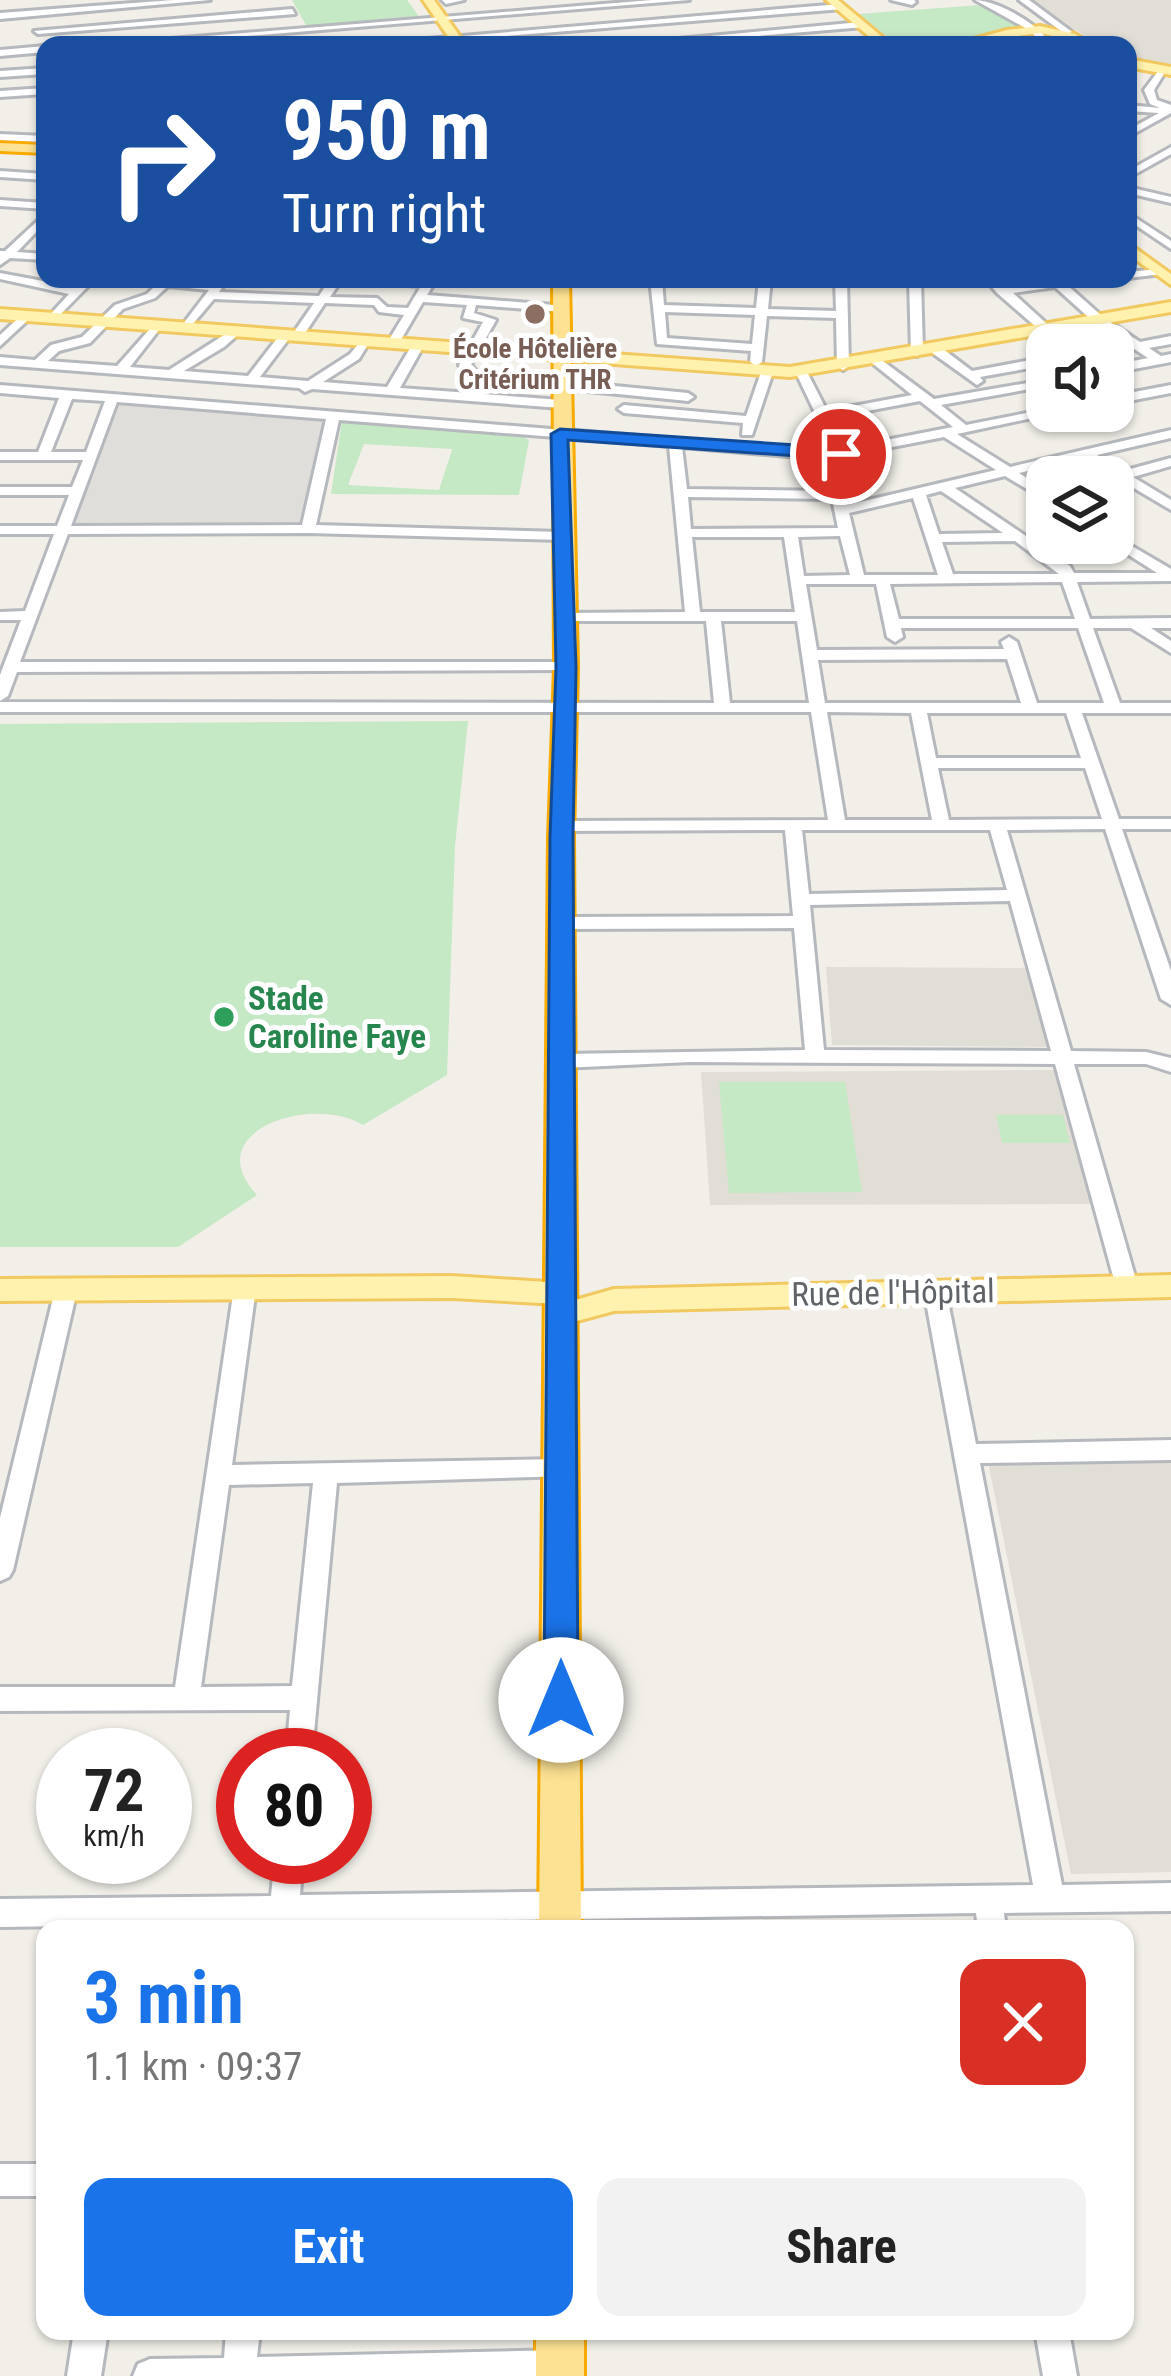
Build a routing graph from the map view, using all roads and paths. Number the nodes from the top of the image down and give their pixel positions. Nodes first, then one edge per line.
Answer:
1 (31, 0) edge
2 (206, 0) edge
3 (222, 0) edge
4 (287, 0) edge
5 (428, 0) edge
6 (460, 0) edge
7 (511, 0) edge
8 (685, 0) edge
9 (704, 0) edge
10 (895, 0) edge
11 (980, 0) edge
12 (1023, 0) edge
13 (446, 1) edge
14 (163, 2) edge
15 (912, 2) edge
16 (101, 4) edge
17 (578, 4) edge
18 (835, 4) edge
19 (292, 12) junction
20 (522, 13) junction
21 (34, 14) junction
22 (0, 16) edge
23 (718, 16) junction
24 (230, 17) junction
25 (459, 18) junction
26 (441, 19) junction
27 (170, 21) junction
28 (365, 25) junction
29 (861, 25) junction
30 (107, 26) junction
31 (599, 26) junction
32 (1032, 28) junction
33 (302, 30) junction
34 (537, 31) junction
35 (38, 32) junction
36 (1068, 32) junction
37 (737, 34) junction
38 (39, 36) edge
39 (110, 36) edge
40 (176, 36) edge
41 (238, 36) edge
42 (265, 36) edge
43 (305, 36) edge
44 (372, 36) edge
45 (453, 36) edge
46 (473, 36) edge
47 (503, 36) edge
48 (542, 36) edge
49 (609, 36) edge
50 (715, 36) edge
51 (875, 36) edge
52 (997, 36) edge
53 (1040, 36) edge
54 (1074, 36) edge
55 (0, 52) edge
56 (36, 52) edge
57 (1166, 70) edge
58 (36, 71) edge
59 (0, 74) edge
60 (1137, 88) edge
61 (1150, 88) junction
62 (1171, 91) edge
63 (36, 92) edge
64 (0, 94) edge
65 (1137, 108) edge
66 (1168, 109) edge
67 (1137, 131) edge
68 (0, 137) edge
69 (36, 139) edge
70 (1137, 141) edge
71 (0, 146) edge
72 (36, 148) edge
73 (1170, 152) edge
74 (1149, 164) junction
75 (1171, 169) edge
76 (1137, 170) edge
77 (1, 175) edge
78 (36, 177) edge
79 (1137, 192) edge
80 (1168, 197) edge
81 (0, 203) edge
82 (36, 205) edge
83 (1137, 218) edge
84 (1137, 222) edge
85 (1171, 225) edge
86 (36, 226) edge
87 (0, 234) edge
88 (26, 236) junction
89 (36, 237) edge
90 (1171, 246) edge
91 (2, 257) edge
92 (36, 257) edge
93 (1158, 272) edge
94 (0, 276) edge
95 (36, 286) edge
96 (47, 288) edge
97 (80, 288) edge
98 (159, 288) edge
99 (216, 288) edge
100 (226, 288) edge
101 (329, 288) edge
102 (425, 288) edge
103 (658, 288) edge
104 (765, 288) edge
105 (840, 288) edge
106 (916, 288) edge
107 (1017, 288) edge
108 (1063, 288) edge
109 (562, 290) edge
110 (1001, 290) joint
111 (77, 291) junction
112 (321, 298) junction
113 (474, 302) junction
114 (416, 305) junction
115 (1171, 307) edge
116 (661, 308) junction
117 (764, 311) junction
118 (0, 314) edge
119 (838, 315) junction
120 (25, 316) junction
121 (53, 318) junction
122 (1100, 321) junction
123 (105, 322) junction
124 (1037, 324) edge
125 (1081, 324) edge
126 (157, 326) junction
127 (186, 328) junction
128 (235, 332) junction
129 (1026, 333) edge
130 (291, 336) junction
131 (1171, 340) edge
132 (364, 341) junction
133 (0, 342) edge
134 (393, 344) junction
135 (692, 344) junction
136 (418, 345) junction
137 (1138, 346) junction
138 (758, 348) junction
139 (472, 350) junction
140 (926, 350) junction
141 (1165, 359) edge
142 (876, 360) junction
143 (0, 361) edge
144 (38, 364) junction
145 (1026, 365) edge
146 (695, 366) junction
147 (843, 366) junction
148 (1134, 366) edge
149 (75, 367) junction
150 (1016, 367) junction
151 (121, 370) junction
152 (761, 371) junction
153 (801, 371) junction
154 (1026, 373) edge
155 (172, 374) junction
156 (970, 375) junction
157 (191, 376) junction
158 (252, 380) junction
159 (307, 384) junction
160 (1026, 387) edge
161 (0, 389) edge
162 (1171, 389) edge
163 (392, 390) junction
164 (632, 391) junction
165 (992, 392) junction
166 (59, 393) junction
167 (1153, 393) junction
168 (561, 395) junction
169 (1135, 396) edge
170 (113, 397) junction
171 (688, 397) junction
172 (475, 398) junction
173 (170, 400) junction
174 (929, 400) junction
175 (1171, 403) edge
176 (290, 409) junction
177 (624, 409) junction
178 (334, 413) junction
179 (682, 414) junction
180 (820, 416) junction
181 (1026, 418) edge
182 (751, 420) junction
183 (965, 430) junction
184 (948, 434) junction
185 (1171, 434) edge
186 (610, 436) junction
187 (1146, 440) junction
188 (674, 443) junction
189 (740, 449) junction
190 (834, 454) junction
191 (1084, 454) junction
192 (0, 456) edge
193 (43, 456) junction
194 (88, 456) junction
195 (1087, 456) edge
196 (1171, 458) edge
197 (1134, 471) edge
198 (1007, 472) junction
199 (1026, 484) edge
200 (1134, 484) edge
201 (943, 487) junction
202 (77, 490) junction
203 (0, 491) edge
204 (918, 492) junction
205 (681, 493) junction
206 (841, 502) junction
207 (1171, 506) edge
208 (308, 529) junction
209 (0, 530) edge
210 (63, 531) junction
211 (848, 532) junction
212 (686, 533) junction
213 (790, 533) junction
214 (561, 536) junction
215 (1016, 537) junction
216 (934, 538) junction
217 (1134, 552) edge
218 (1171, 576) edge
219 (1070, 577) junction
220 (947, 579) junction
221 (800, 580) junction
222 (859, 580) junction
223 (882, 580) junction
224 (33, 615) junction
225 (0, 616) edge
226 (693, 616) junction
227 (806, 616) junction
228 (563, 617) junction
229 (712, 617) junction
230 (1086, 623) junction
231 (1135, 623) junction
232 (1171, 623) edge
233 (893, 624) junction
234 (1005, 624) junction
235 (1171, 648) edge
236 (1012, 654) junction
237 (812, 655) junction
238 (898, 655) junction
239 (11, 667) junction
240 (566, 667) junction
241 (229, 670) junction
242 (0, 696) edge
243 (0, 707) edge
244 (1114, 708) junction
245 (1171, 708) edge
246 (224, 709) junction
247 (1073, 709) junction
248 (565, 710) junction
249 (723, 710) junction
250 (822, 710) junction
251 (918, 710) junction
252 (1030, 710) junction
253 (929, 763) junction
254 (1091, 763) junction
255 (941, 823) junction
256 (1112, 823) junction
257 (793, 824) junction
258 (837, 824) junction
259 (997, 824) junction
260 (1171, 824) edge
261 (562, 826) junction
262 (1015, 895) junction
263 (801, 900) junction
264 (562, 922) junction
265 (804, 922) junction
266 (1163, 950) edge
267 (1171, 999) edge
268 (1171, 1042) edge
269 (815, 1056) junction
270 (1146, 1058) junction
271 (562, 1061) junction
272 (1065, 1061) junction
273 (1171, 1065) edge
274 (1171, 1286) edge
275 (1127, 1287) junction
276 (244, 1288) junction
277 (0, 1290) edge
278 (66, 1290) junction
279 (934, 1291) junction
280 (562, 1297) junction
281 (1171, 1450) edge
282 (968, 1454) junction
283 (561, 1469) junction
284 (326, 1473) junction
285 (219, 1475) junction
286 (0, 1570) edge
287 (304, 1698) junction
288 (0, 1699) edge
289 (186, 1699) junction
290 (301, 1728) edge
291 (286, 1884) edge
292 (1171, 1897) edge
293 (1050, 1898) junction
294 (988, 1899) junction
295 (0, 1912) edge
296 (560, 1917) edge
297 (283, 1919) edge
298 (991, 1920) edge
299 (0, 2180) edge
300 (36, 2180) edge
301 (90, 2340) edge
302 (242, 2340) edge
303 (1054, 2340) edge
304 (560, 2358) edge
305 (239, 2374) edge
306 (84, 2376) edge
307 (150, 2376) edge
308 (1060, 2376) edge

1 - 21 street
2 - 14 street
3 - 24 street
4 - 19 street
5 - 26 main road
6 - 13 street
7 - 20 street
8 - 17 street
9 - 23 street
10 - 15 street
11 - 32 street
12 - 36 street
13 - 25 street
14 - 16 street
14 - 27 street
16 - 21 street
16 - 30 street
17 - 20 street
17 - 31 street
18 - 23 street
18 - 29 main road
19 - 24 street
19 - 33 street
20 - 25 street
20 - 34 street
21 - 22 street
21 - 35 street
23 - 31 street
23 - 37 street
24 - 27 street
24 - 41 street
25 - 26 street
25 - 46 street
26 - 28 street
26 - 45 main road
27 - 30 street
27 - 40 street
28 - 33 street
28 - 44 street
29 - 37 street
29 - 51 main road
30 - 35 street
30 - 39 street
31 - 34 street
31 - 49 street
32 - 36 main road
32 - 52 main road
32 - 53 street
33 - 42 street
33 - 43 street
34 - 47 street
34 - 48 street
35 - 38 street
36 - 54 main road
37 - 50 street
55 - 56 street
57 - 61 street
58 - 59 street
60 - 61 street
61 - 62 street
61 - 66 street
63 - 64 street
65 - 66 street
66 - 67 street
68 - 69 street
70 - 73 street
71 - 72 highway
73 - 74 street
74 - 75 street
74 - 76 street
77 - 78 street
79 - 80 street
81 - 82 street
83 - 85 street
84 - 90 street
86 - 88 street
87 - 88 street
88 - 89 street
88 - 91 street
90 - 93 street
91 - 92 street
94 - 95 street
96 - 111 street
97 - 111 street
98 - 123 street
99 - 127 street
100 - 112 street
101 - 112 street
102 - 114 street
103 - 116 street
104 - 117 street
105 - 119 street
106 - 140 street
107 - 110 street
108 - 122 street
109 - 113 street
109 - 168 highway
110 - 124 street
111 - 121 street
112 - 114 street
112 - 130 street
113 - 114 street
113 - 139 street
114 - 134 street
115 - 122 main road
116 - 117 street
116 - 135 street
117 - 119 street
117 - 138 street
118 - 120 main road
119 - 147 street
120 - 121 main road
120 - 133 street
121 - 123 main road
122 - 125 main road
122 - 137 street
123 - 126 main road
123 - 144 street
126 - 127 main road
126 - 151 street
127 - 128 main road
128 - 130 main road
128 - 155 street
129 - 140 main road
130 - 132 main road
130 - 158 street
131 - 137 street
132 - 134 main road
132 - 159 street
134 - 136 main road
135 - 138 street
135 - 146 street
136 - 139 main road
136 - 163 street
137 - 141 street
138 - 152 street
139 - 168 main road
139 - 172 street
140 - 142 main road
140 - 156 street
141 - 148 street
142 - 147 main road
142 - 174 street
143 - 144 street
144 - 149 street
145 - 150 street
146 - 152 main road
146 - 168 main road
146 - 171 street
147 - 153 main road
149 - 151 street
149 - 166 street
150 - 154 street
150 - 156 street
151 - 155 street
152 - 153 main road
152 - 182 street
153 - 180 street
155 - 157 street
156 - 165 street
157 - 158 street
157 - 173 street
158 - 159 street
159 - 163 street
159 - 176 street
160 - 165 street
161 - 166 street
162 - 167 street
163 - 172 street
164 - 168 street
164 - 171 street
164 - 177 street
165 - 174 street
166 - 170 street
166 - 193 street
167 - 169 street
167 - 175 street
168 - 172 street
168 - 178 street
168 - 186 street
168 - 214 highway
170 - 173 street
170 - 194 street
171 - 179 street
173 - 176 street
174 - 180 street
174 - 183 street
176 - 178 street
177 - 179 street
177 - 186 street
178 - 208 street
179 - 182 street
180 - 190 street
181 - 183 street
182 - 189 street
183 - 184 street
184 - 190 street
184 - 198 street
185 - 187 street
186 - 188 street
187 - 191 street
187 - 196 street
188 - 189 street
188 - 205 street
189 - 190 street
190 - 206 street
191 - 195 street
191 - 198 street
192 - 193 street
193 - 194 street
194 - 202 street
196 - 197 street
198 - 199 street
198 - 201 street
200 - 207 street
201 - 204 street
201 - 215 street
202 - 203 street
202 - 210 street
204 - 206 street
204 - 216 street
205 - 206 street
205 - 212 street
206 - 211 street
208 - 210 street
208 - 214 street
209 - 210 street
210 - 224 street
211 - 213 street
211 - 222 street
212 - 213 street
212 - 226 street
213 - 221 street
214 - 228 highway
215 - 216 street
215 - 219 street
216 - 220 street
217 - 218 street
218 - 219 street
219 - 220 street
219 - 230 street
220 - 223 street
221 - 222 street
221 - 227 street
222 - 223 street
223 - 233 street
224 - 225 street
224 - 239 street
226 - 228 street
226 - 229 street
227 - 229 street
227 - 237 street
228 - 240 highway
229 - 249 street
230 - 231 street
230 - 234 street
230 - 244 street
231 - 232 street
231 - 235 street
233 - 234 street
233 - 238 street
234 - 236 street
236 - 238 street
236 - 252 street
237 - 238 street
237 - 250 street
239 - 241 street
239 - 242 street
240 - 241 street
240 - 248 highway
241 - 246 street
243 - 246 street
244 - 245 street
244 - 247 street
246 - 248 street
247 - 252 street
247 - 254 street
248 - 249 street
248 - 261 highway
249 - 250 street
250 - 251 street
250 - 258 street
251 - 252 street
251 - 253 street
253 - 254 street
253 - 255 street
254 - 256 street
255 - 258 street
255 - 259 street
256 - 259 street
256 - 260 street
256 - 266 street
257 - 258 street
257 - 261 street
257 - 263 street
259 - 262 street
261 - 264 highway
262 - 263 street
262 - 272 street
263 - 265 street
264 - 265 street
264 - 271 highway
265 - 269 street
266 - 267 street
268 - 270 street
269 - 271 street
269 - 272 street
270 - 272 street
270 - 273 street
271 - 280 highway
272 - 275 street
274 - 275 main road, Rue de l'Hôpital
275 - 279 main road, Rue de l'Hôpital
276 - 278 main road, Rue de l'Hôpital
276 - 280 main road, Rue de l'Hôpital
276 - 285 street
277 - 278 main road, Rue de l'Hôpital
278 - 286 street
279 - 280 main road, Rue de l'Hôpital
279 - 282 street
280 - 283 highway
281 - 282 street
282 - 293 street
283 - 284 street
283 - 296 highway
284 - 285 street
284 - 287 street
285 - 289 street
287 - 289 street
287 - 290 street
288 - 289 street
291 - 297 street
292 - 293 street
293 - 294 street
294 - 296 street
294 - 298 street
295 - 297 street
296 - 297 street
299 - 300 street
301 - 306 street
302 - 305 street
303 - 308 street
304 - 305 street
305 - 307 street

